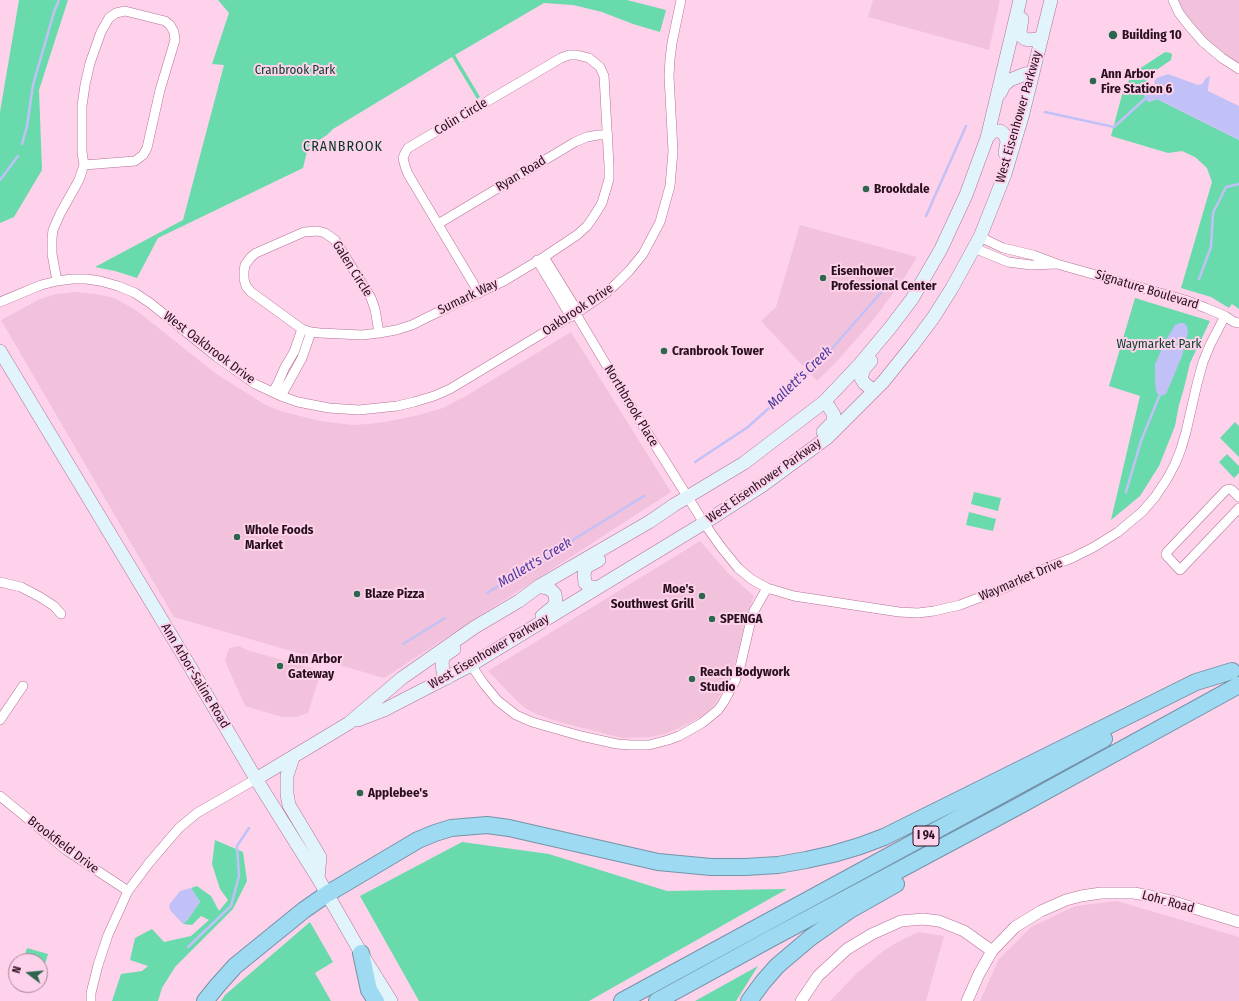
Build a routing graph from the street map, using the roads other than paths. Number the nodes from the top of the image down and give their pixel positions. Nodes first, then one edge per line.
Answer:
1 (681, 0) edge
2 (1020, 0) edge
3 (1026, 0) edge
4 (1043, 0) edge
5 (1051, 0) edge
6 (1173, 0) edge
7 (1043, 31) junction
8 (1239, 69) edge
9 (1032, 73) junction
10 (998, 96) junction
11 (608, 135) junction
12 (987, 138) junction
13 (84, 165) junction
14 (438, 224) junction
15 (979, 237) junction
16 (541, 258) junction
17 (57, 281) junction
18 (479, 292) junction
19 (912, 299) junction
20 (0, 302) edge
21 (575, 314) junction
22 (1225, 316) junction
23 (1236, 322) edge
24 (302, 329) junction
25 (311, 332) junction
26 (1239, 332) edge
27 (379, 333) junction
28 (0, 351) edge
29 (467, 379) joint
30 (874, 391) junction
31 (273, 392) junction
32 (282, 396) junction
33 (824, 402) junction
34 (764, 485) junction
35 (687, 497) junction
36 (1239, 497) edge
37 (1239, 508) edge
38 (649, 522) junction
39 (704, 523) junction
40 (0, 582) edge
41 (540, 586) junction
42 (597, 588) junction
43 (767, 588) junction
44 (519, 601) junction
45 (61, 614) dead end
46 (489, 653) junction
47 (471, 665) junction
48 (1235, 669) edge
49 (447, 678) junction
50 (1239, 685) edge
51 (23, 686) dead end
52 (0, 720) edge
53 (349, 723) junction
54 (293, 757) junction
55 (256, 779) junction
56 (0, 796) edge
57 (1017, 807) junction
58 (318, 878) junction
59 (128, 891) junction
60 (327, 894) junction
61 (1239, 922) edge
62 (992, 951) junction
63 (361, 953) junction
64 (91, 1001) edge
65 (205, 1001) edge
66 (376, 1001) edge
67 (391, 1001) edge
68 (622, 1001) edge
69 (658, 1001) edge
70 (749, 1001) edge
71 (801, 1001) edge
72 (968, 1001) edge

1 - 21 street, Oakbrook Drive
2 - 10 main road, West Eisenhower Parkway
3 - 7 main road
4 - 7 main road
5 - 7 main road, West Eisenhower Parkway
6 - 8 street
7 - 9 main road, West Eisenhower Parkway
9 - 10 main road
9 - 15 main road, West Eisenhower Parkway
10 - 12 main road, West Eisenhower Parkway
11 - 14 street, Ryan Road
11 - 14 street, Colin Circle
11 - 16 street, Sumark Way
12 - 15 main road
12 - 19 main road, West Eisenhower Parkway
13 - 13 street
13 - 17 street
14 - 18 street, Colin Circle
15 - 22 street, Signature Boulevard
15 - 30 main road, West Eisenhower Parkway
16 - 18 street, Sumark Way
16 - 21 street, Northbrook Place
17 - 20 street, West Oakbrook Drive
17 - 31 street, West Oakbrook Drive
18 - 27 street, Sumark Way
19 - 30 main road
19 - 33 main road, West Eisenhower Parkway
21 - 29 street, Oakbrook Drive
21 - 35 street, Northbrook Place
22 - 23 street, Signature Boulevard
22 - 43 street, Waymarket Drive
23 - 26 street, Signature Boulevard
24 - 25 street, Galen Circle
24 - 27 street, Galen Circle
24 - 31 street
25 - 27 street, Sumark Way
25 - 32 street
28 - 55 main road, Ann Arbor-Saline Road
29 - 32 street, West Oakbrook Drive
30 - 34 main road, West Eisenhower Parkway
31 - 32 street, West Oakbrook Drive
33 - 34 main road
33 - 35 main road, West Eisenhower Parkway
34 - 39 main road, West Eisenhower Parkway
35 - 38 main road, West Eisenhower Parkway
35 - 39 street, Northbrook Place
36 - 37 street
38 - 41 main road, West Eisenhower Parkway
38 - 42 main road
39 - 42 main road, West Eisenhower Parkway
39 - 43 street, Waymarket Drive
40 - 45 street
41 - 44 main road, West Eisenhower Parkway
41 - 46 main road
42 - 46 main road, West Eisenhower Parkway
43 - 47 street
44 - 49 main road
44 - 53 main road, West Eisenhower Parkway
46 - 47 main road, West Eisenhower Parkway
47 - 49 main road, West Eisenhower Parkway
48 - 60 highway
48 - 68 highway, I 94
49 - 53 main road, West Eisenhower Parkway
50 - 57 highway, I 94
51 - 52 street
53 - 54 main road, West Eisenhower Parkway
54 - 55 main road, West Eisenhower Parkway
54 - 58 main road
55 - 58 main road, Ann Arbor-Saline Road
55 - 59 street
56 - 59 street, Brookfield Drive
57 - 69 highway, I 94
57 - 70 highway
58 - 60 main road, Ann Arbor-Saline Road
59 - 64 street
60 - 63 main road, Ann Arbor-Saline Road
60 - 65 highway
61 - 62 street, Lohr Road
62 - 71 street
62 - 72 street, Lohr Road
63 - 66 highway
63 - 67 main road, Ann Arbor-Saline Road

